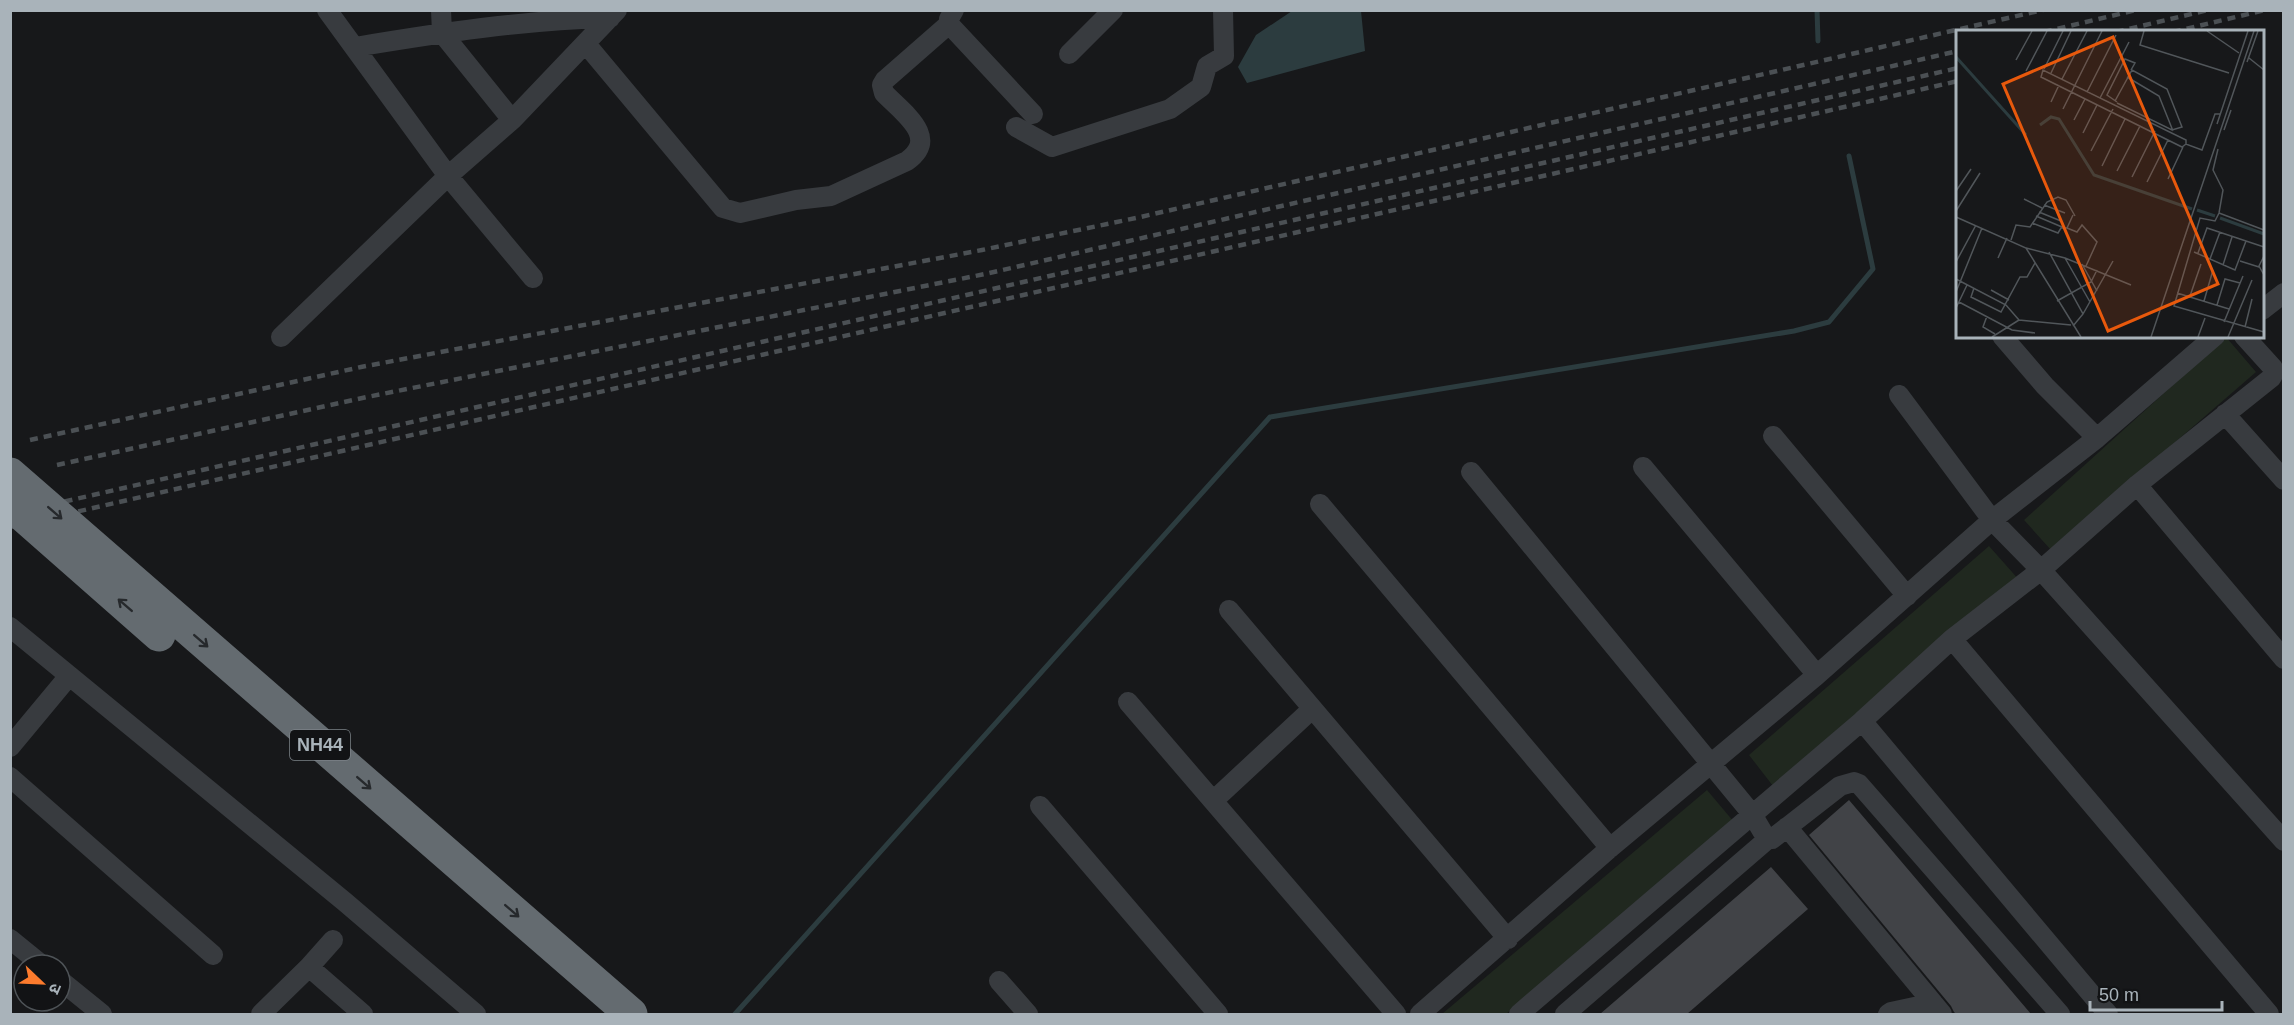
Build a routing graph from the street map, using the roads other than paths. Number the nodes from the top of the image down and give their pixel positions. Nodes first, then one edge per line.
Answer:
1 (327, 10) edge
2 (441, 10) edge
3 (1113, 10) edge
4 (1223, 10) edge
5 (614, 14) edge
6 (952, 17) edge
7 (442, 33) junction
8 (586, 44) junction
9 (355, 47) junction
10 (1069, 54) dead end
11 (1033, 114) dead end
12 (512, 120) junction
13 (1016, 127) dead end
14 (448, 176) junction
15 (533, 278) dead end
16 (2283, 293) edge
17 (2264, 308) edge
18 (282, 337) dead end
19 (2004, 338) edge
20 (2213, 338) edge
21 (2246, 338) edge
22 (2279, 379) edge
23 (1899, 395) dead end
24 (2225, 414) junction
25 (1773, 436) dead end
26 (2097, 438) junction
27 (1642, 467) dead end
28 (1471, 472) dead end
29 (10, 474) edge
30 (2283, 480) edge
31 (2137, 485) junction
32 (10, 504) edge
33 (1320, 504) dead end
34 (1992, 520) junction
35 (2041, 570) junction
36 (1907, 596) junction
37 (1229, 610) dead end
38 (10, 627) edge
39 (1952, 639) junction
40 (2283, 659) edge
41 (1817, 675) junction
42 (69, 676) junction
43 (1128, 702) dead end
44 (1312, 709) junction
45 (1862, 721) junction
46 (10, 747) edge
47 (1711, 764) junction
48 (10, 777) edge
49 (1213, 801) junction
50 (1040, 806) dead end
51 (1752, 814) junction
52 (1787, 827) junction
53 (1768, 839) junction
54 (2283, 841) edge
55 (1610, 848) junction
56 (10, 939) edge
57 (1508, 939) junction
58 (333, 940) dead end
59 (27, 953) edge
60 (213, 955) dead end
61 (309, 967) junction
62 (999, 981) dead end
63 (72, 990) edge
64 (1937, 1009) edge
65 (102, 1014) edge
66 (261, 1014) edge
67 (363, 1014) edge
68 (476, 1014) edge
69 (598, 1014) edge
70 (631, 1014) edge
71 (1028, 1014) edge
72 (1218, 1014) edge
73 (1396, 1014) edge
74 (1420, 1014) edge
75 (1519, 1014) edge
76 (1565, 1014) edge
77 (1888, 1014) edge
78 (2060, 1014) edge
79 (2108, 1014) edge
80 (2269, 1014) edge

1 - 9 street
2 - 7 street
3 - 10 street
4 - 13 street
5 - 7 street
5 - 8 street
6 - 8 street
6 - 11 street
7 - 9 street
7 - 12 street
8 - 12 street
9 - 14 street
12 - 14 street
14 - 15 street
14 - 18 street
16 - 17 street
19 - 26 street
20 - 26 street
21 - 22 street
22 - 24 street
23 - 34 street
24 - 30 street
24 - 31 street
25 - 36 street
26 - 34 street
27 - 41 street
28 - 47 street
29 -> 70 highway, NH44, bridge
31 - 35 street
31 - 40 street
69 -> 32 highway, NH44, bridge
33 - 55 street
34 - 35 street
34 - 36 street
35 - 39 street
35 - 54 street
36 - 41 street
37 - 44 street
38 - 42 street
39 - 45 street
39 - 80 street
41 - 47 street
42 - 46 street
42 - 68 street
43 - 49 street
44 - 49 street
44 - 57 street
45 - 51 street
45 - 79 street
47 - 51 street
47 - 55 street
48 - 60 street
49 - 73 street
50 - 72 street
51 - 53 street
51 - 75 street
52 - 53 street
52 - 64 street
52 - 78 street
53 - 76 street
55 - 57 street
56 - 59 street
57 - 74 street
58 - 61 street
61 - 66 street
61 - 67 street
62 - 71 street
63 - 65 street
64 - 77 street

